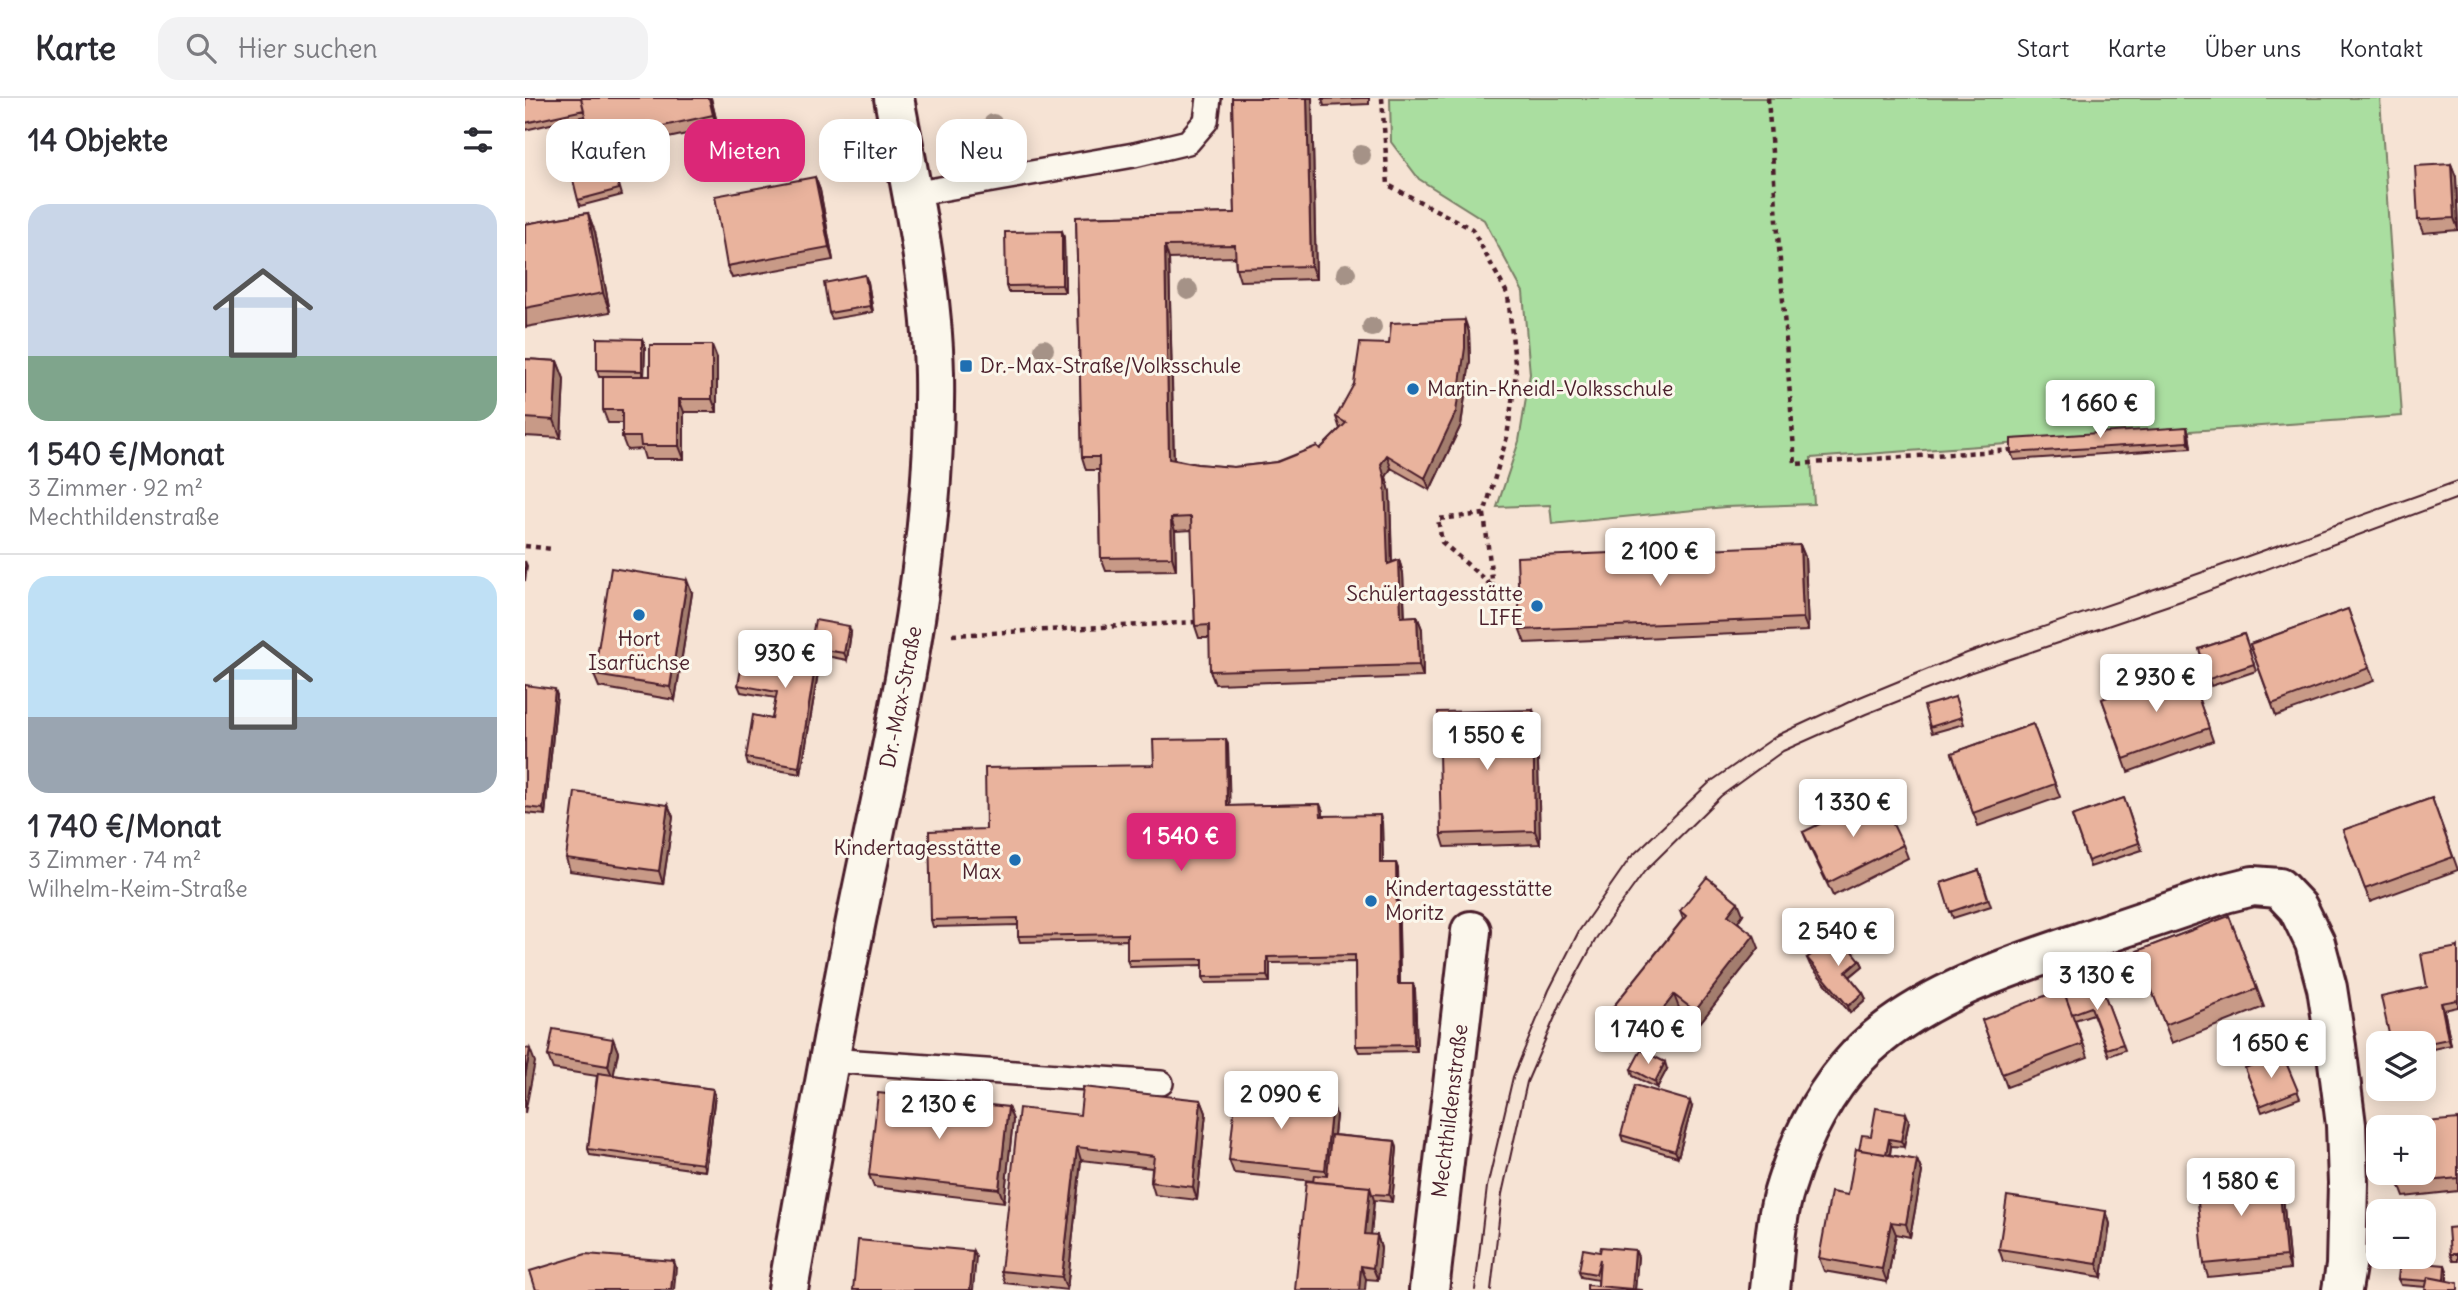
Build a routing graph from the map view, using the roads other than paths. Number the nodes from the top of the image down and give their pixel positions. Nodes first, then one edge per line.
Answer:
1 (894, 98) edge
2 (1209, 98) edge
3 (912, 194) junction
4 (1471, 931) dead end
5 (828, 1060) junction
6 (1161, 1083) dead end
7 (788, 1290) edge
8 (1429, 1290) edge
9 (1770, 1290) edge
10 (2342, 1290) edge

1 - 3 street, Dr.-Max-Straße
2 - 3 lane
3 - 5 street, Dr.-Max-Straße
4 - 8 street, Mechthildenstraße
5 - 6 lane
5 - 7 street, Dr.-Max-Straße
9 - 10 street

